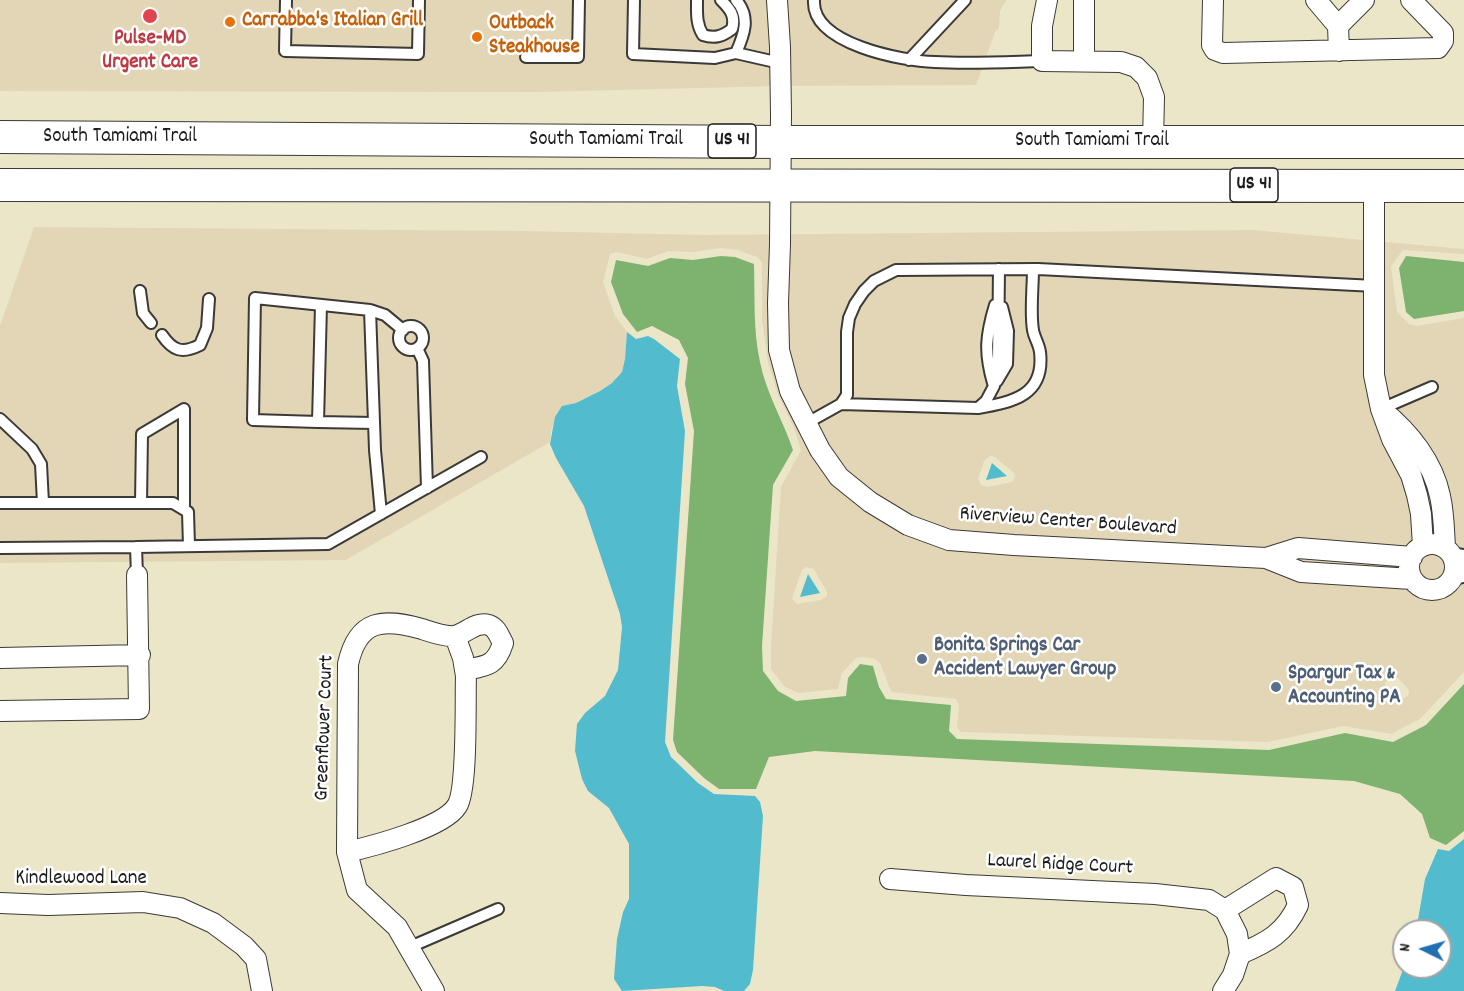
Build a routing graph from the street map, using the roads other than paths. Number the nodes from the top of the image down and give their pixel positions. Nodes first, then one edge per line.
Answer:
1 (286, 0) edge
2 (419, 0) edge
3 (579, 0) edge
4 (634, 0) edge
5 (697, 0) edge
6 (721, 0) edge
7 (736, 0) edge
8 (777, 0) edge
9 (814, 0) edge
10 (965, 0) edge
11 (1047, 0) edge
12 (1084, 0) edge
13 (1213, 0) edge
14 (1316, 0) edge
15 (1364, 0) edge
16 (1410, 0) edge
17 (1338, 26) junction
18 (1339, 51) junction
19 (736, 53) junction
20 (526, 57) dead end
21 (909, 60) junction
22 (1084, 60) junction
23 (1042, 61) junction
24 (780, 63) junction
25 (0, 137) edge
26 (781, 142) junction
27 (1153, 142) junction
28 (1464, 142) edge
29 (781, 184) junction
30 (0, 185) edge
31 (1374, 186) junction
32 (1464, 186) edge
33 (999, 269) junction
34 (1033, 269) junction
35 (1375, 286) junction
36 (140, 291) dead end
37 (209, 299) dead end
38 (321, 305) junction
39 (370, 310) junction
40 (151, 323) dead end
41 (403, 330) junction
42 (162, 335) dead end
43 (417, 348) junction
44 (1432, 387) dead end
45 (841, 404) junction
46 (978, 408) junction
47 (1381, 409) junction
48 (0, 419) edge
49 (318, 422) junction
50 (374, 423) junction
51 (807, 423) junction
52 (481, 457) dead end
53 (427, 488) junction
54 (0, 503) edge
55 (43, 503) junction
56 (141, 503) junction
57 (184, 509) junction
58 (381, 514) junction
59 (189, 546) junction
60 (136, 547) junction
61 (0, 548) edge
62 (1417, 552) junction
63 (1453, 552) edge
64 (1266, 558) junction
65 (137, 575) joint
66 (1458, 578) edge
67 (1412, 579) junction
68 (454, 636) junction
69 (140, 655) junction
70 (0, 658) edge
71 (465, 670) junction
72 (0, 711) edge
73 (347, 852) junction
74 (890, 879) dead end
75 (0, 903) edge
76 (498, 909) dead end
77 (1225, 910) junction
78 (410, 947) junction
79 (1239, 954) junction
80 (262, 991) edge
81 (434, 991) edge
82 (1223, 991) edge

1 - 2 lane
3 - 20 lane
4 - 19 lane
5 - 6 lane
7 - 19 lane
8 - 24 street, Riverview Center Boulevard
9 - 21 lane
10 - 21 lane
11 - 23 street
12 - 22 street
13 - 18 street
14 - 17 street
15 - 17 street
16 - 18 street
17 - 18 street
19 - 24 lane
21 - 23 lane
22 - 23 street
22 - 27 street
24 - 26 street, Riverview Center Boulevard
25 - 26 main road, South Tamiami Trail / US 41
26 - 27 main road, South Tamiami Trail / US 41
26 - 29 street, Riverview Center Boulevard
27 - 28 main road, South Tamiami Trail / US 41
29 - 30 main road, South Tamiami Trail / US 41
29 - 31 main road, South Tamiami Trail / US 41
29 - 51 street, Riverview Center Boulevard
31 - 32 main road, South Tamiami Trail / US 41
31 - 35 street
33 - 34 lane
33 - 45 lane
33 - 46 lane
34 - 35 lane
34 - 46 lane
35 - 47 street
36 - 40 lane
37 - 42 lane
38 - 39 lane
38 - 49 lane
38 - 49 lane
39 - 41 lane
39 - 50 lane
41 - 43 lane
41 - 43 lane
43 - 53 lane
44 - 47 lane
45 - 46 lane
45 - 51 lane
47 - 62 street
47 - 63 street, Riverview Center Boulevard
48 - 55 lane
49 - 50 lane
50 - 58 lane
51 - 64 street, Riverview Center Boulevard
52 - 53 lane
53 - 58 lane
54 - 55 lane
55 - 56 lane
56 - 57 lane
56 - 57 lane
57 - 59 lane
58 - 59 lane
59 - 60 lane
60 - 61 lane
60 - 65 lane
62 - 63 street, Riverview Center Boulevard
62 - 64 street, Riverview Center Boulevard
62 - 67 street
63 - 66 street, Riverview Center Boulevard
64 - 67 street, Riverview Center Boulevard
65 - 69 street
66 - 67 street, Riverview Center Boulevard
68 - 71 street
68 - 71 street
68 - 73 street, Greenflower Court
69 - 70 street
69 - 72 street
71 - 73 street
73 - 78 street, Greenflower Court
74 - 77 street, Laurel Ridge Court
75 - 80 street, Kindlewood Lane
76 - 78 lane
77 - 79 street
77 - 79 street
78 - 81 street, Greenflower Court
79 - 82 street

